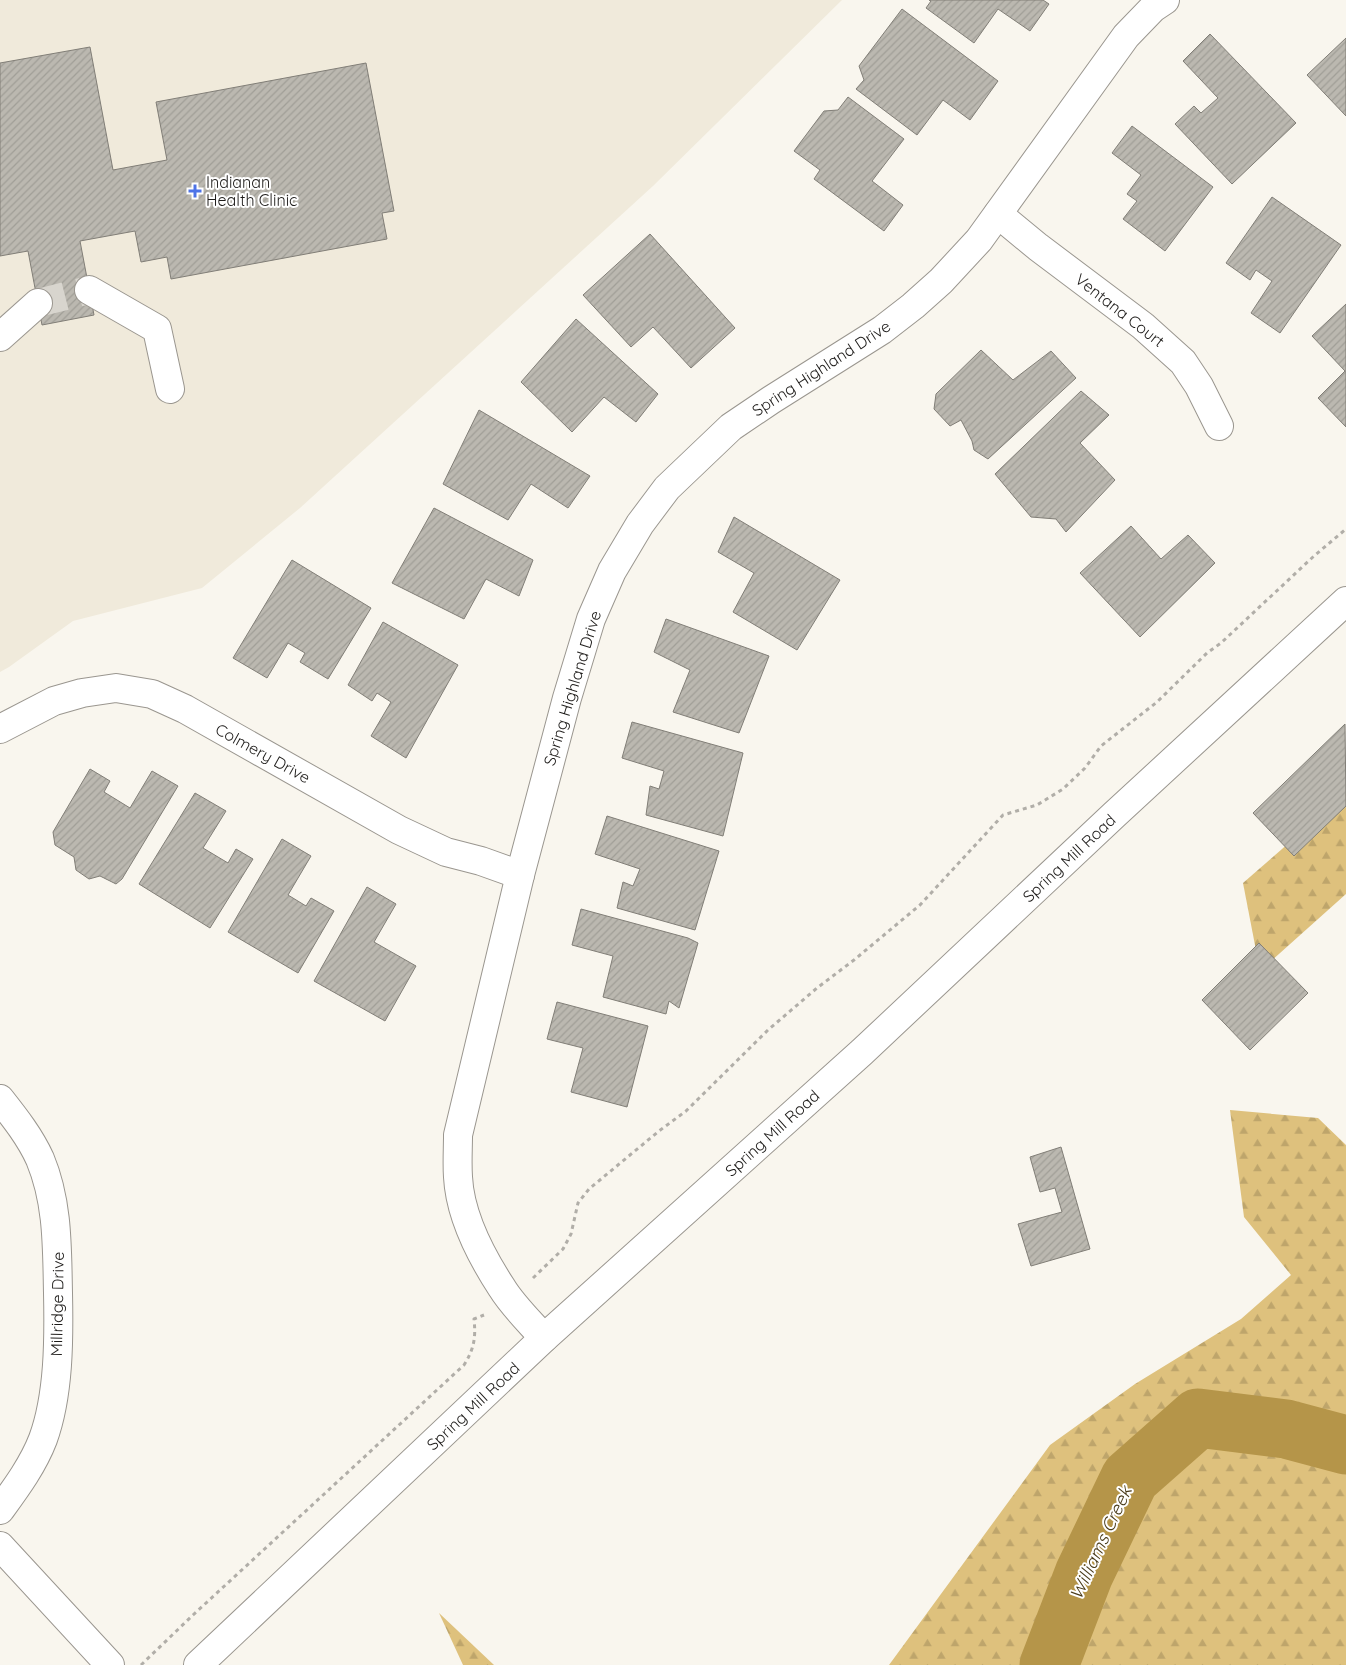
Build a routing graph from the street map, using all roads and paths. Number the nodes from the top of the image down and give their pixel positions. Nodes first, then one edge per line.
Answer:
1 (1165, 0) edge
2 (998, 214) junction
3 (89, 290) tunnel mouth
4 (38, 303) tunnel mouth
5 (0, 338) edge
6 (170, 389) dead end
7 (1219, 426) dead end
8 (1346, 529) edge
9 (1346, 601) edge
10 (0, 729) edge
11 (520, 876) junction
12 (0, 1099) edge
13 (510, 1297) junction
14 (544, 1338) junction
15 (0, 1510) edge
16 (0, 1546) edge
17 (110, 1665) edge
18 (141, 1665) edge
19 (198, 1665) edge

1 - 2 street, Spring Highland Drive
2 - 7 street, Ventana Court
2 - 11 street, Spring Highland Drive
3 - 6 street
4 - 5 street
8 - 13 path
9 - 14 street, Spring Mill Road
10 - 11 street, Colmery Drive
11 - 13 street, Spring Highland Drive
12 - 15 street, Millridge Drive
13 - 14 street, Spring Highland Drive
13 - 18 path
14 - 19 street, Spring Mill Road
16 - 17 street

